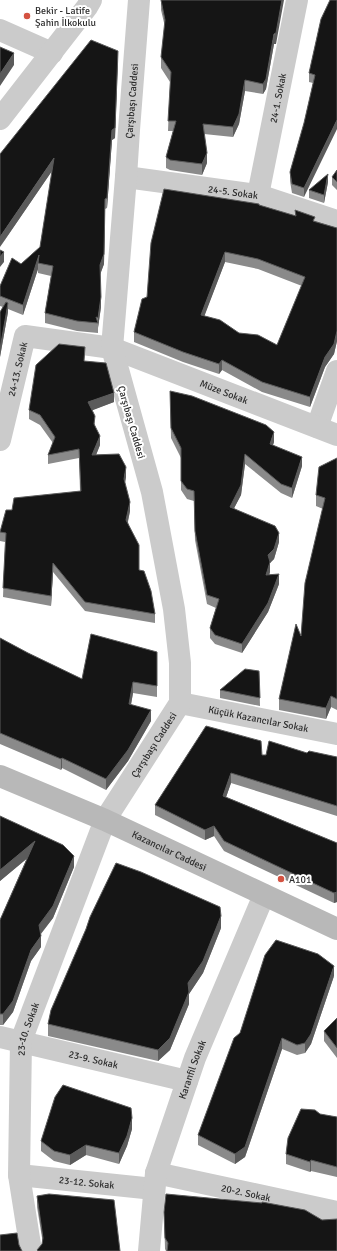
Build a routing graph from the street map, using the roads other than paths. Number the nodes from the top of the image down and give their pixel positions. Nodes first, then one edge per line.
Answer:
1 (90, 0) edge
2 (139, 0) edge
3 (297, 0) edge
4 (0, 30) edge
5 (52, 53) junction
6 (0, 119) edge
7 (126, 176) junction
8 (258, 195) junction
9 (337, 221) edge
10 (112, 348) junction
11 (337, 371) edge
12 (317, 427) junction
13 (337, 435) edge
14 (0, 440) edge
15 (180, 704) junction
16 (337, 734) edge
17 (0, 776) edge
18 (105, 820) junction
19 (264, 895) junction
20 (337, 929) edge
21 (10, 1039) edge
22 (187, 1081) junction
23 (19, 1175) junction
24 (155, 1181) junction
25 (337, 1212) edge
26 (30, 1251) edge
27 (149, 1251) edge

1 - 5 street
2 - 7 street, Çarşıbaşı Caddesi
3 - 8 street, 24-1. Sokak
4 - 5 street
5 - 6 street
7 - 8 street, 24-5. Sokak
7 - 10 street, Çarşıbaşı Caddesi
8 - 9 street, 24-5. Sokak
10 - 12 street, Müze Sokak
10 - 14 street, 24-13. Sokak
10 - 15 street, Çarşıbaşı Caddesi
11 - 12 street
12 - 13 street, Müze Sokak
15 - 16 street, Küçük Kazancılar Sokak
15 - 18 street, Çarşıbaşı Caddesi
17 - 18 main road, Kazancılar Caddesi
18 - 19 main road, Kazancılar Caddesi
18 - 21 street, 23-10. Sokak
19 - 20 main road, Kazancılar Caddesi
19 - 22 street, Karanfil Sokak
21 - 22 street, 23-9. Sokak
21 - 23 street, 23-10. Sokak
22 - 24 street, Karanfil Sokak
23 - 24 street, 23-12. Sokak
23 - 26 street, 23-10. Sokak
24 - 25 street, 20-2. Sokak
24 - 27 street, Karanfil Sokak

